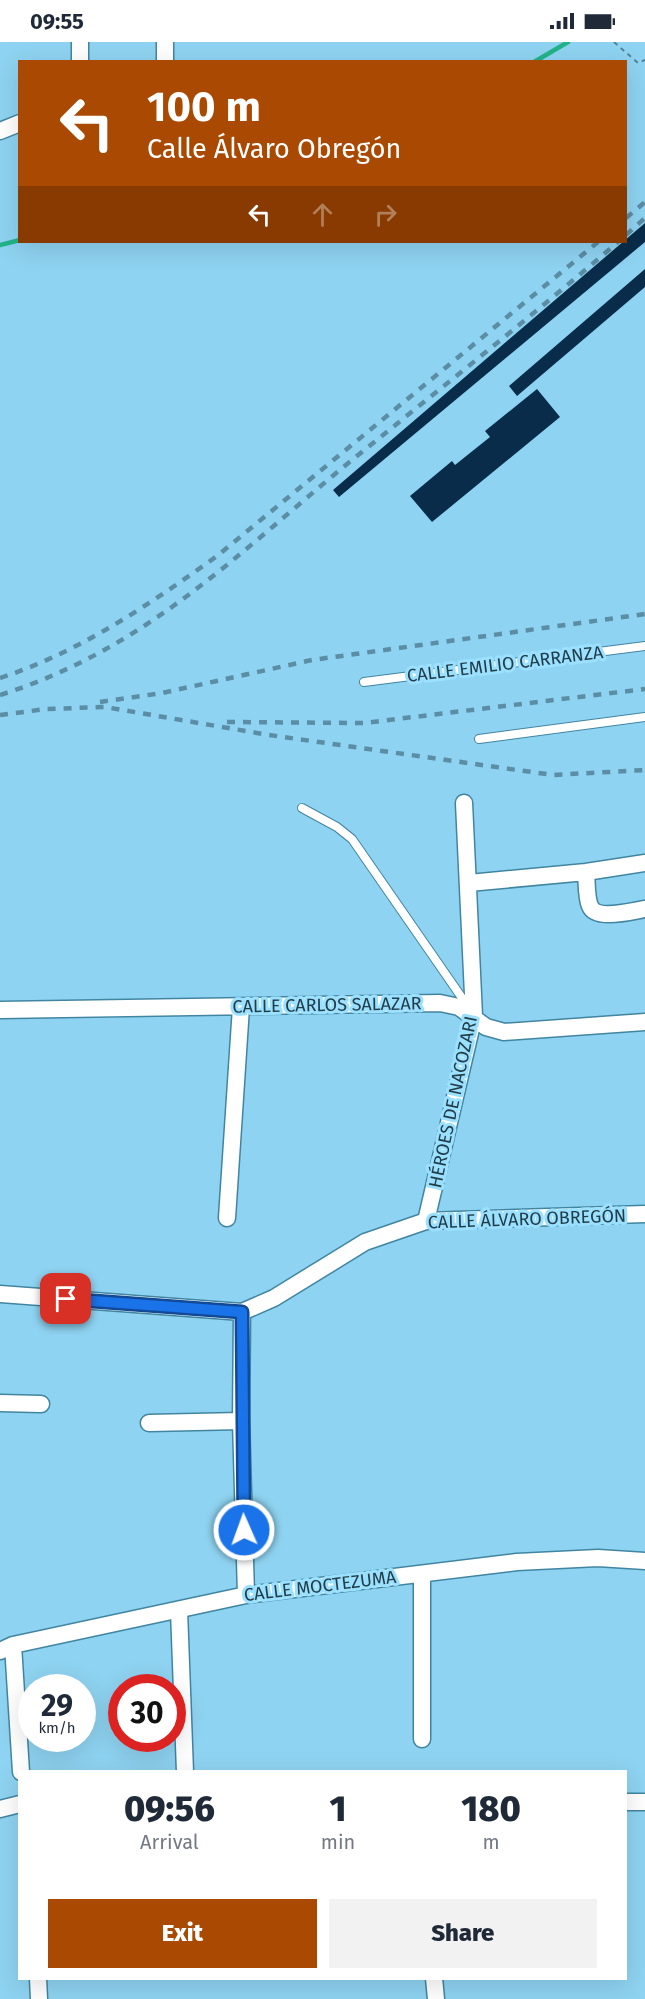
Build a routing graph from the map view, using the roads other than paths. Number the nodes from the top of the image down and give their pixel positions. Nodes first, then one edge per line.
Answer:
1 (80, 42) edge
2 (165, 42) edge
3 (80, 60) edge
4 (165, 60) edge
5 (18, 124) edge
6 (0, 131) edge
7 (645, 646) edge
8 (364, 682) dead end
9 (645, 717) edge
10 (479, 739) dead end
11 (464, 803) dead end
12 (302, 808) dead end
13 (645, 863) edge
14 (586, 872) junction
15 (469, 883) junction
16 (645, 909) edge
17 (241, 1007) junction
18 (0, 1010) edge
19 (474, 1016) junction
20 (645, 1022) edge
21 (645, 1215) edge
22 (227, 1218) dead end
23 (426, 1221) junction
24 (0, 1294) edge
25 (242, 1312) junction
26 (0, 1403) edge
27 (41, 1404) dead end
28 (241, 1421) junction
29 (149, 1423) dead end
30 (645, 1561) edge
31 (422, 1574) junction
32 (246, 1595) junction
33 (179, 1610) junction
34 (7, 1648) edge
35 (422, 1739) dead end
36 (21, 1770) edge
37 (184, 1770) edge
38 (627, 1802) edge
39 (645, 1802) edge
40 (18, 1804) edge
41 (0, 1809) edge
42 (38, 1980) edge
43 (434, 1980) edge
44 (39, 1999) edge
45 (436, 1999) edge

1 - 3 street
2 - 4 street
5 - 6 street
7 - 8 lane, CALLE EMILIO CARRANZA
9 - 10 lane
11 - 15 street, HÉROES DE NACOZARI
12 - 19 lane
13 - 14 street
14 - 15 street
14 - 16 street
15 - 19 street, HÉROES DE NACOZARI
17 - 18 street, CALLE CARLOS SALAZAR
17 - 19 street, CALLE CARLOS SALAZAR
17 - 22 street
19 - 20 street, CALLE CARLOS SALAZAR
19 - 23 street, HÉROES DE NACOZARI
21 - 23 street, CALLE ÁLVARO OBREGÓN
23 - 25 street, CALLE ÁLVARO OBREGÓN
24 - 25 street, CALLE ÁLVARO OBREGÓN
25 - 28 street
26 - 27 street
28 - 29 street
28 - 32 street
30 - 31 street, CALLE MOCTEZUMA
31 - 32 street, CALLE MOCTEZUMA
31 - 35 street
32 - 33 street, CALLE MOCTEZUMA
33 - 34 street, CALLE MOCTEZUMA
33 - 37 street
34 - 36 street
38 - 39 street
40 - 41 street
42 - 44 street
43 - 45 street

